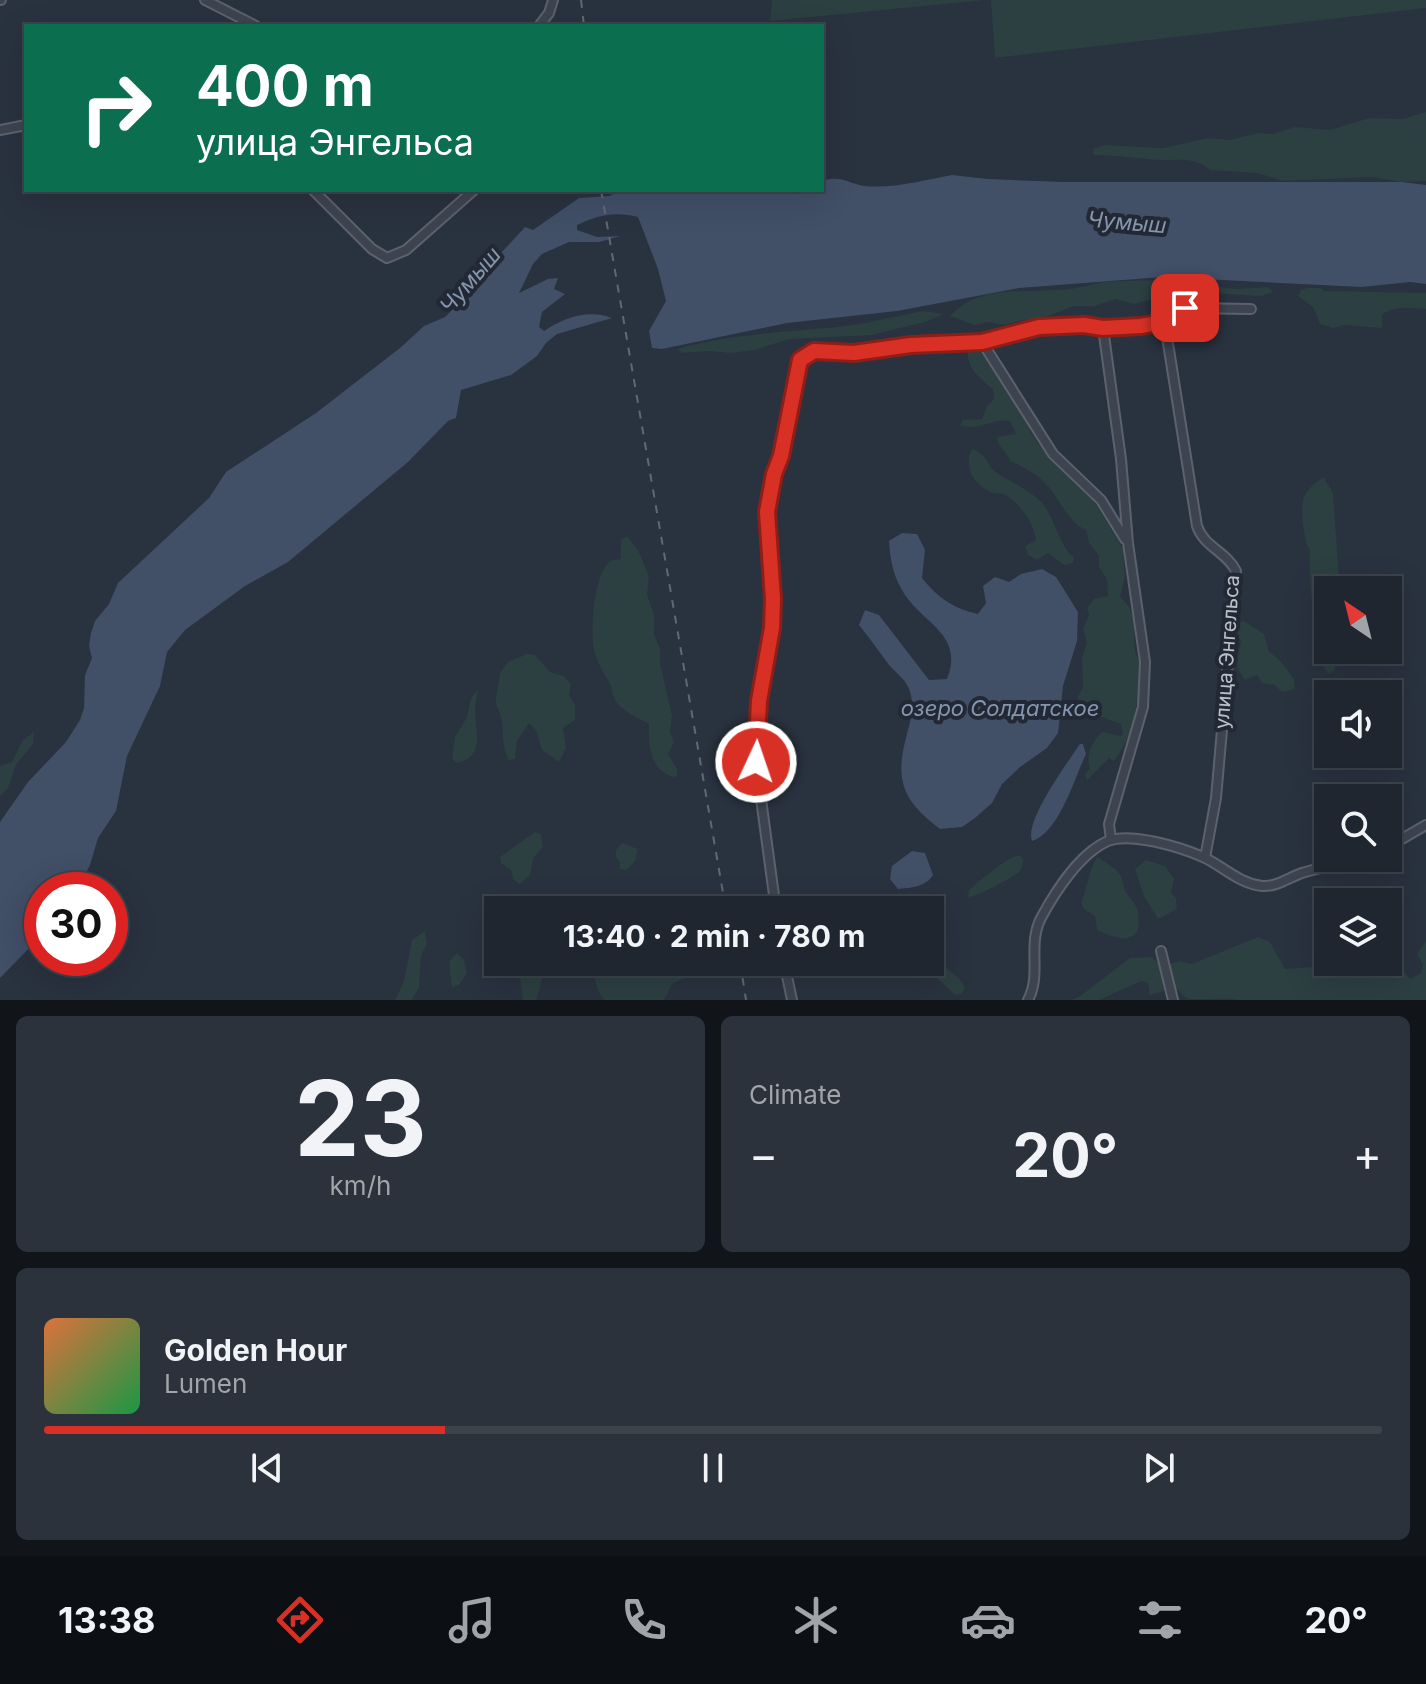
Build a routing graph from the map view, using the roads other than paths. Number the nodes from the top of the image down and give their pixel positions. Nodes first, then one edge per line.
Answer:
1 (205, 0) edge
2 (553, 0) edge
3 (252, 24) edge
4 (541, 24) edge
5 (24, 125) edge
6 (0, 130) edge
7 (315, 192) edge
8 (472, 192) edge
9 (1251, 309) dead end
10 (1164, 318) junction
11 (1103, 328) junction
12 (982, 342) junction
13 (1128, 543) junction
14 (1426, 825) edge
15 (1402, 839) edge
16 (1111, 840) junction
17 (1205, 858) junction
18 (1314, 870) edge
19 (774, 896) edge
20 (1161, 951) dead end
21 (787, 976) edge
22 (792, 1000) edge
23 (1028, 1000) edge
24 (1173, 1000) edge

1 - 3 street
2 - 4 street
5 - 6 street
7 - 8 street
9 - 10 street
10 - 11 street
10 - 17 street, улица Энгельса
11 - 12 street
11 - 13 street
12 - 13 street
12 - 19 street
13 - 16 street
14 - 15 street
16 - 17 street
16 - 23 street
17 - 18 street
20 - 24 street
21 - 22 street

